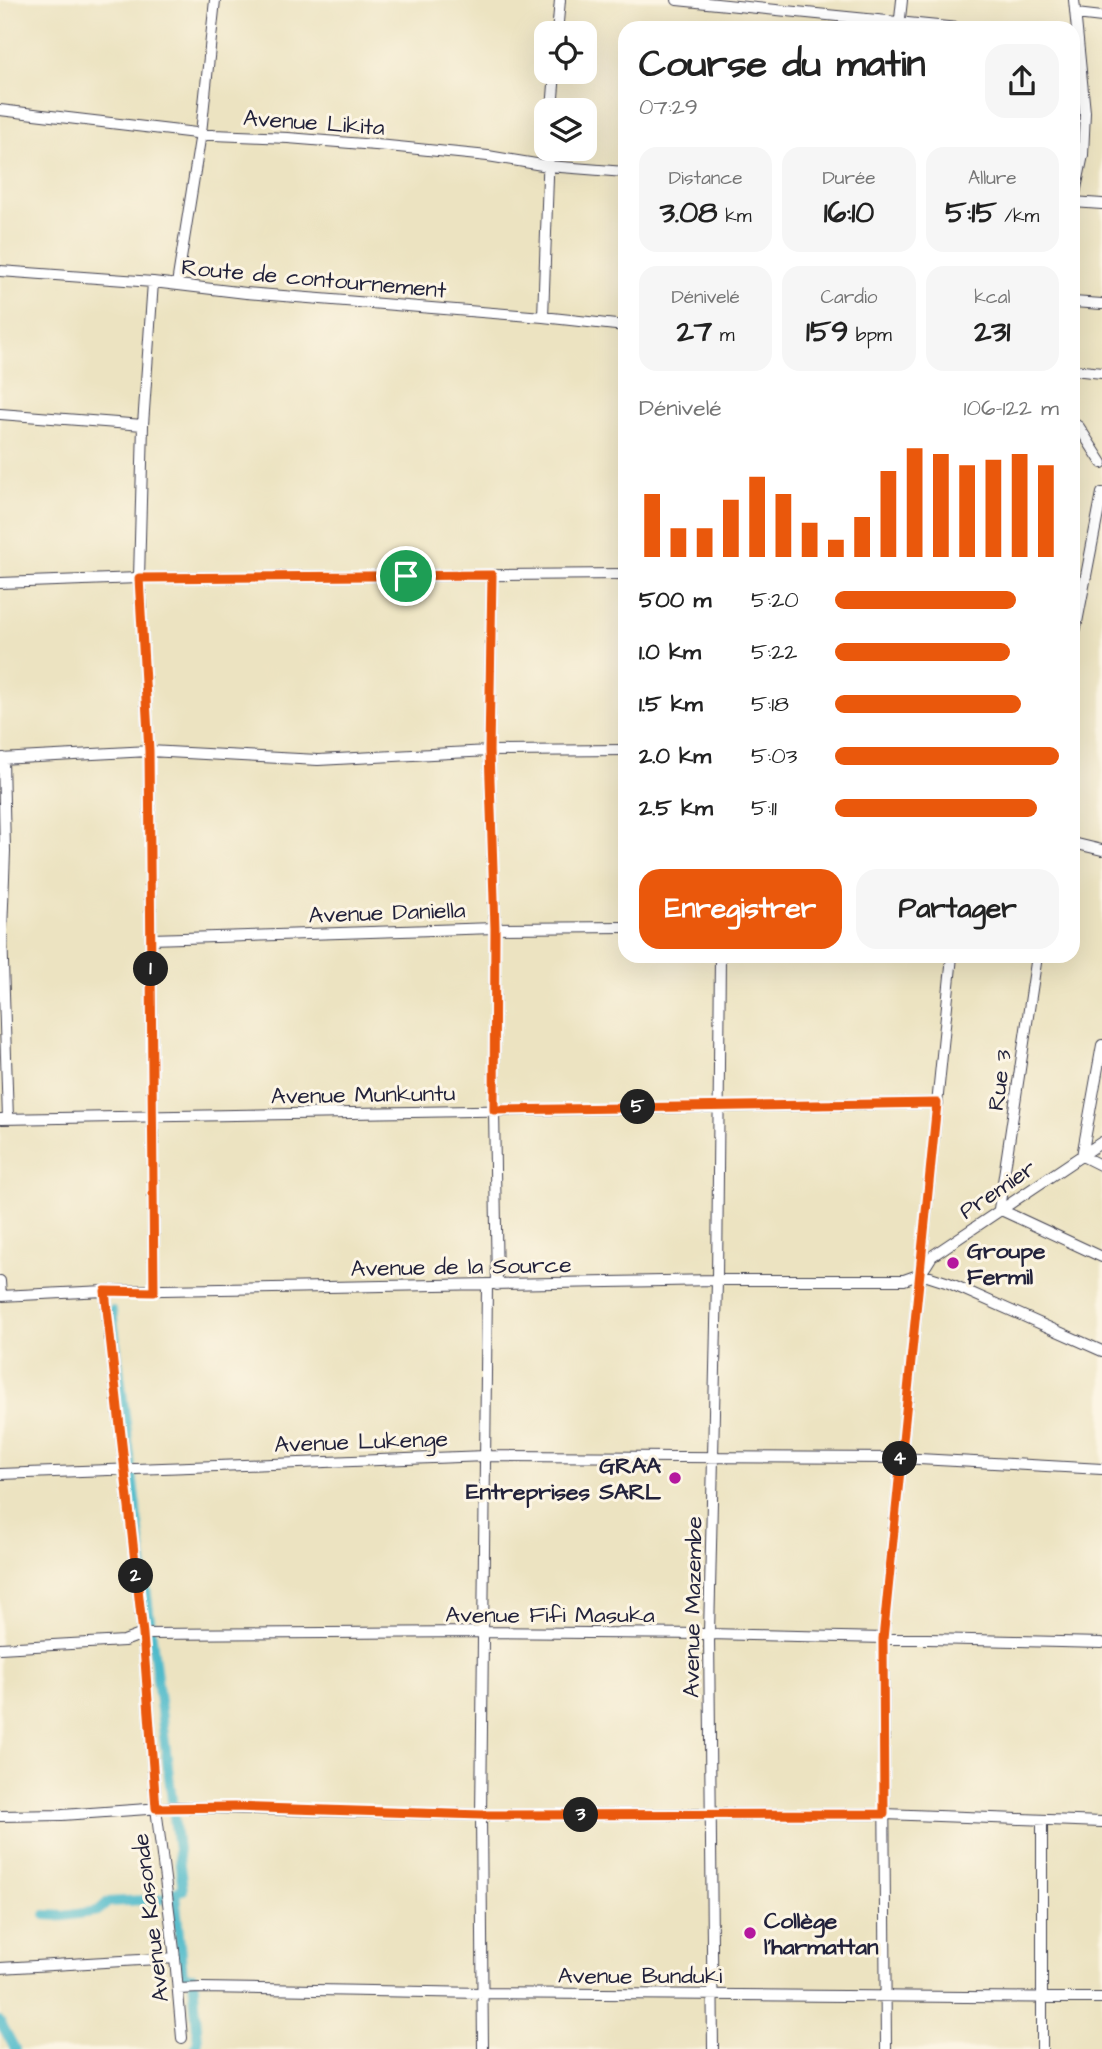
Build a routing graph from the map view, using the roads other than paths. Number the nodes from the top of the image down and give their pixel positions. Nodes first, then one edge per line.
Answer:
1 (215, 0) edge
2 (560, 0) edge
3 (677, 0) edge
4 (902, 0) edge
5 (1074, 0) edge
6 (1076, 14) junction
7 (1102, 17) edge
8 (558, 21) edge
9 (863, 21) edge
10 (899, 21) edge
11 (1076, 21) edge
12 (1080, 75) edge
13 (0, 110) edge
14 (201, 133) junction
15 (548, 161) edge
16 (548, 166) junction
17 (1080, 169) edge
18 (618, 171) edge
19 (1080, 202) edge
20 (1102, 204) edge
21 (0, 271) edge
22 (153, 282) junction
23 (177, 284) junction
24 (1080, 302) edge
25 (1102, 304) edge
26 (543, 317) junction
27 (618, 325) edge
28 (1080, 371) edge
29 (1102, 373) edge
30 (0, 414) edge
31 (143, 425) junction
32 (1080, 429) edge
33 (1102, 463) edge
34 (1102, 493) edge
35 (618, 574) edge
36 (492, 575) junction
37 (139, 578) junction
38 (0, 583) edge
39 (1080, 607) edge
40 (618, 750) edge
41 (149, 751) junction
42 (489, 751) junction
43 (1, 759) edge
44 (1080, 845) edge
45 (1102, 850) edge
46 (618, 927) edge
47 (495, 928) junction
48 (1, 936) edge
49 (151, 939) junction
50 (720, 963) edge
51 (952, 963) edge
52 (1036, 963) edge
53 (1102, 1045) edge
54 (937, 1103) junction
55 (720, 1105) junction
56 (494, 1110) junction
57 (152, 1118) junction
58 (4, 1119) edge
59 (1102, 1142) edge
60 (1082, 1156) junction
61 (1102, 1166) edge
62 (999, 1209) junction
63 (1102, 1257) edge
64 (921, 1274) junction
65 (718, 1280) junction
66 (0, 1281) edge
67 (492, 1285) junction
68 (105, 1291) junction
69 (154, 1292) junction
70 (1, 1296) edge
71 (1102, 1350) edge
72 (486, 1456) junction
73 (900, 1458) junction
74 (713, 1459) junction
75 (124, 1469) junction
76 (1102, 1469) edge
77 (0, 1474) edge
78 (483, 1632) junction
79 (143, 1634) junction
80 (709, 1634) junction
81 (883, 1639) junction
82 (1102, 1643) edge
83 (0, 1648) edge
84 (160, 1807) junction
85 (884, 1814) junction
86 (481, 1815) junction
87 (0, 1816) edge
88 (711, 1816) junction
89 (1042, 1820) junction
90 (1102, 1822) edge
91 (175, 1958) junction
92 (0, 1968) edge
93 (182, 1989) junction
94 (483, 1993) junction
95 (714, 1994) junction
96 (886, 1997) junction
97 (1042, 1998) junction
98 (1102, 1998) edge
99 (182, 2038) dead end
100 (483, 2049) edge
101 (713, 2049) edge
102 (886, 2049) edge
103 (1042, 2049) edge

1 - 14 street
2 - 8 street
3 - 9 street
4 - 10 street
5 - 6 street
6 - 7 street
6 - 11 street
12 - 17 street
13 - 14 street, Avenue Likita
14 - 16 street, Avenue Likita
14 - 23 street
15 - 16 street
16 - 18 street, Avenue Likita
16 - 26 street
19 - 20 street
21 - 22 street, Route de contournement
22 - 23 street, Route de contournement
22 - 31 street
23 - 26 street, Route de contournement
24 - 25 street
26 - 27 street, Route de contournement
28 - 29 street
30 - 31 street
31 - 37 street
32 - 33 street
34 - 39 street
35 - 36 street
36 - 37 street
36 - 42 street
37 - 38 street
37 - 41 street
40 - 42 street
41 - 42 street
41 - 43 street
41 - 49 street
42 - 47 street
43 - 48 street
44 - 45 street
46 - 47 street, Avenue Daniella
47 - 49 street, Avenue Daniella
47 - 56 street
48 - 58 street
49 - 57 street
50 - 55 street, Avenue Mazembe
51 - 54 street
52 - 62 street, Rue 3
53 - 60 street
54 - 55 street, Avenue Munkuntu
54 - 64 street
55 - 56 street, Avenue Munkuntu
55 - 65 street, Avenue Mazembe
56 - 57 street, Avenue Munkuntu
56 - 67 street
57 - 58 street, Avenue Munkuntu
57 - 69 street
59 - 60 street, Premier
60 - 61 street
60 - 62 street, Premier
62 - 63 street
62 - 64 street, Premier
64 - 65 street, Avenue de la Source
64 - 71 street
64 - 73 street
65 - 67 street, Avenue de la Source
65 - 74 street, Avenue Mazembe
66 - 70 street
67 - 69 street, Avenue de la Source
67 - 72 street
68 - 69 street, Avenue de la Source
68 - 70 street, Avenue de la Source
68 - 75 street, Avenue Kasonde
72 - 74 street, Avenue Lukenge
72 - 75 street, Avenue Lukenge
72 - 78 street
73 - 74 street, Avenue Lukenge
73 - 76 street, Avenue Lukenge
73 - 81 street
74 - 80 street, Avenue Mazembe
75 - 77 street, Avenue Lukenge
75 - 79 street, Avenue Kasonde
78 - 79 street, Avenue Fifi Masuka
78 - 80 street, Avenue Fifi Masuka
78 - 86 street
79 - 83 street, Avenue Fifi Masuka
79 - 84 street, Avenue Kasonde
80 - 81 street, Avenue Fifi Masuka
80 - 88 street, Avenue Mazembe
81 - 82 street, Avenue Fifi Masuka
81 - 85 street
84 - 86 street
84 - 87 street
84 - 91 street, Avenue Kasonde
85 - 88 street
85 - 89 street
85 - 96 street
86 - 88 street
86 - 94 street
88 - 95 street, Avenue Mazembe
89 - 90 street
89 - 97 street
91 - 92 street
91 - 93 street, Avenue Kasonde
93 - 94 street, Avenue Bunduki
93 - 99 street, Avenue Kasonde
94 - 95 street, Avenue Bunduki
94 - 100 street
95 - 96 street, Avenue Bunduki
95 - 101 street, Avenue Mazembe
96 - 97 street, Avenue Bunduki
96 - 102 street
97 - 98 street, Avenue Bunduki
97 - 103 street

